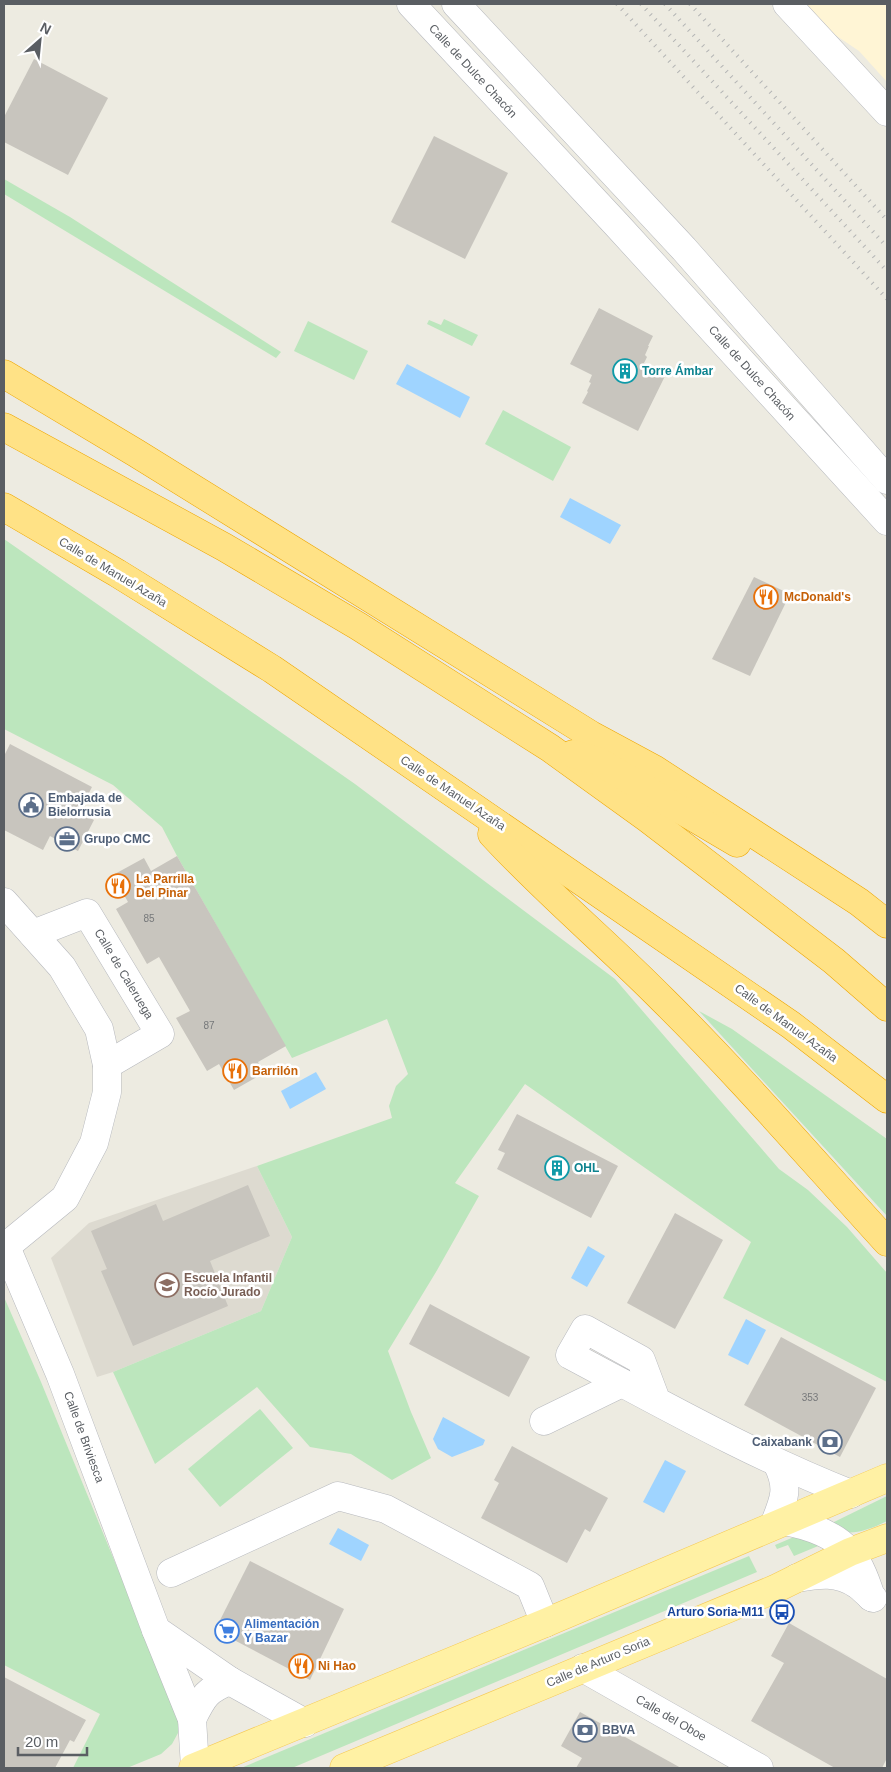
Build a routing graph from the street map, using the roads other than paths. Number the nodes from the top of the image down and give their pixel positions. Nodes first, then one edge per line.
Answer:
1 (411, 4) edge
2 (456, 4) edge
3 (787, 4) edge
4 (477, 26) junction
5 (454, 52) junction
6 (887, 112) edge
7 (640, 202) junction
8 (617, 225) junction
9 (4, 374) edge
10 (4, 388) edge
11 (4, 427) edge
12 (887, 480) edge
13 (4, 508) edge
14 (887, 521) edge
15 (224, 547) junction
16 (550, 748) junction
17 (457, 796) junction
18 (4, 902) edge
19 (887, 924) edge
20 (887, 932) edge
21 (32, 934) junction
22 (887, 1007) edge
23 (107, 1065) junction
24 (887, 1099) edge
25 (887, 1242) edge
26 (5, 1247) edge
27 (622, 1383) junction
28 (656, 1400) junction
29 (544, 1421) dead end
30 (777, 1463) junction
31 (887, 1478) edge
32 (851, 1494) junction
33 (779, 1523) junction
34 (887, 1538) edge
35 (850, 1552) junction
36 (171, 1573) dead end
37 (797, 1578) junction
38 (875, 1595) edge
39 (545, 1623) junction
40 (156, 1630) junction
41 (583, 1668) junction
42 (230, 1681) junction
43 (192, 1719) junction
44 (305, 1723) junction
45 (195, 1768) edge
46 (344, 1768) edge
47 (759, 1768) edge

1 - 5 street, Calle de Dulce Chacón
2 - 4 street
3 - 6 street
4 - 5 street
4 - 7 street
5 - 8 street, Calle de Dulce Chacón
7 - 8 street
7 - 12 street
8 - 14 street, Calle de Dulce Chacón
9 - 19 highway
10 - 15 highway
11 - 15 highway
13 - 17 highway, Calle de Manuel Azaña
15 - 16 highway
16 - 20 highway
16 - 22 highway
17 - 24 highway, Calle de Manuel Azaña
17 - 25 highway
18 - 21 street
21 - 23 street
21 - 23 street, Calle de Caleruega
23 - 26 street
26 - 40 street, Calle de Briviesca
27 - 28 street
27 - 28 street
27 - 29 street
28 - 30 street
30 - 32 street
30 - 33 street
31 - 32 main road
32 - 33 main road
33 - 35 street
33 - 39 main road
34 - 35 main road, Calle de Arturo Soria
34 - 38 street
35 - 37 main road, Calle de Arturo Soria
35 - 38 street
36 - 39 street
37 - 38 street
37 - 41 main road, Calle de Arturo Soria
39 - 44 main road
40 - 42 street
40 - 43 street, Calle de Briviesca
41 - 46 main road, Calle de Arturo Soria
41 - 47 street, Calle del Oboe
42 - 43 street
42 - 44 street
43 - 45 street, Calle de Briviesca
44 - 45 main road

